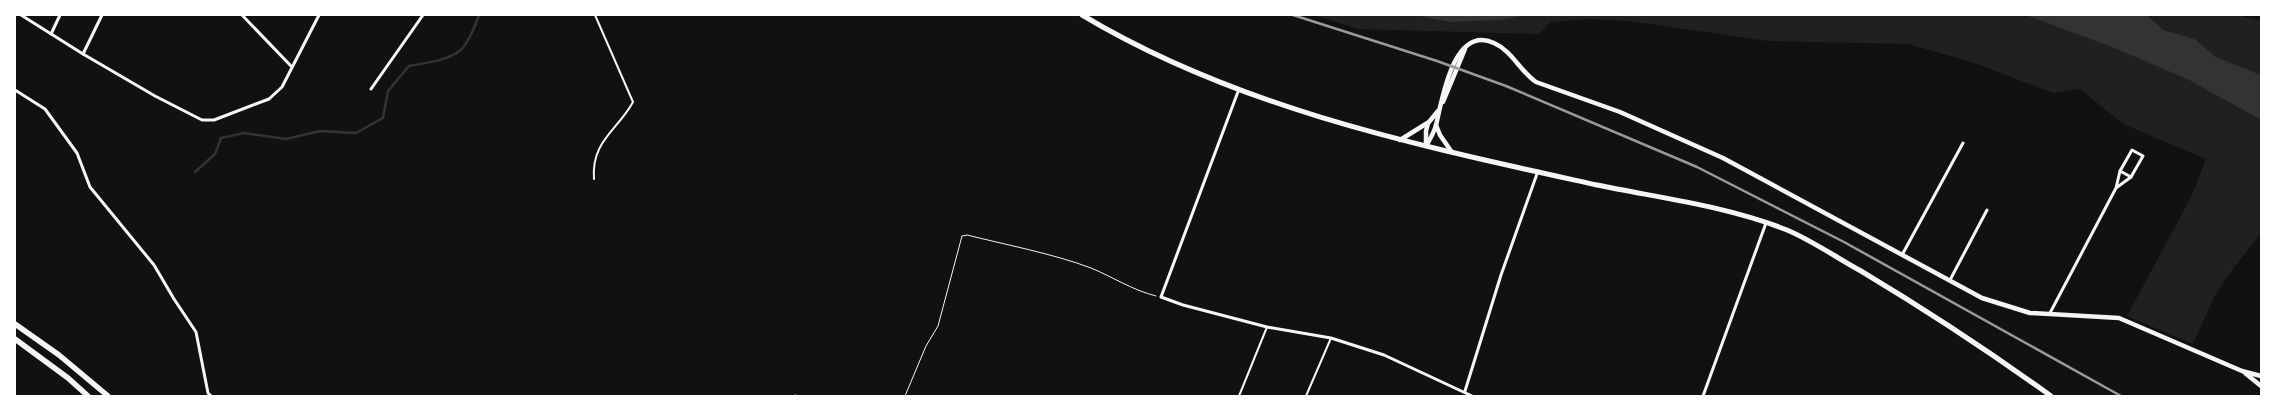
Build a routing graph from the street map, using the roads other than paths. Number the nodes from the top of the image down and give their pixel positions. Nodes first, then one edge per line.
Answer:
1 (21, 15) edge
2 (60, 15) edge
3 (102, 15) edge
4 (242, 15) edge
5 (318, 15) edge
6 (423, 15) edge
7 (596, 15) edge
8 (1082, 15) edge
9 (51, 34) junction
10 (83, 54) junction
11 (291, 66) junction
12 (1239, 88) junction
13 (371, 89) dead end
14 (15, 90) edge
15 (1438, 111) junction
16 (1428, 122) junction
17 (1436, 124) junction
18 (1400, 140) junction
19 (1963, 142) dead end
20 (1426, 146) junction
21 (1451, 151) junction
22 (1538, 171) junction
23 (2120, 171) junction
24 (2131, 177) junction
25 (594, 179) dead end
26 (2116, 188) junction
27 (1987, 210) dead end
28 (1766, 223) junction
29 (1902, 255) junction
30 (1950, 280) junction
31 (2050, 314) junction
32 (15, 324) edge
33 (1267, 327) junction
34 (1331, 338) junction
35 (15, 339) edge
36 (2242, 371) junction
37 (2261, 376) edge
38 (2261, 386) edge
39 (1465, 391) junction
40 (88, 396) edge
41 (108, 396) edge
42 (211, 396) edge
43 (1239, 396) edge
44 (1306, 396) edge
45 (1472, 396) edge
46 (1703, 396) edge
47 (2051, 396) edge

1 - 9 street
2 - 9 street
3 - 10 street
4 - 11 street
5 - 11 street
6 - 13 street
7 - 25 lane
8 - 12 main road
9 - 10 street
10 - 11 street
12 - 18 main road
12 - 33 street
14 - 42 street
15 - 16 street
15 - 17 street
15 - 29 street
16 - 18 street
16 - 20 street
17 - 20 street
17 - 21 street
18 - 20 main road
19 - 29 street
20 - 21 main road
21 - 22 main road
22 - 28 main road
22 - 39 street
23 - 24 street
23 - 24 street
23 - 26 street
24 - 26 street
26 - 31 street
27 - 30 street
28 - 46 street
28 - 47 main road
29 - 30 street
30 - 31 street
31 - 36 street
32 - 41 highway
33 - 34 street
33 - 43 lane
34 - 39 street
34 - 44 lane
35 - 40 highway
36 - 37 street
36 - 38 street
39 - 45 street

